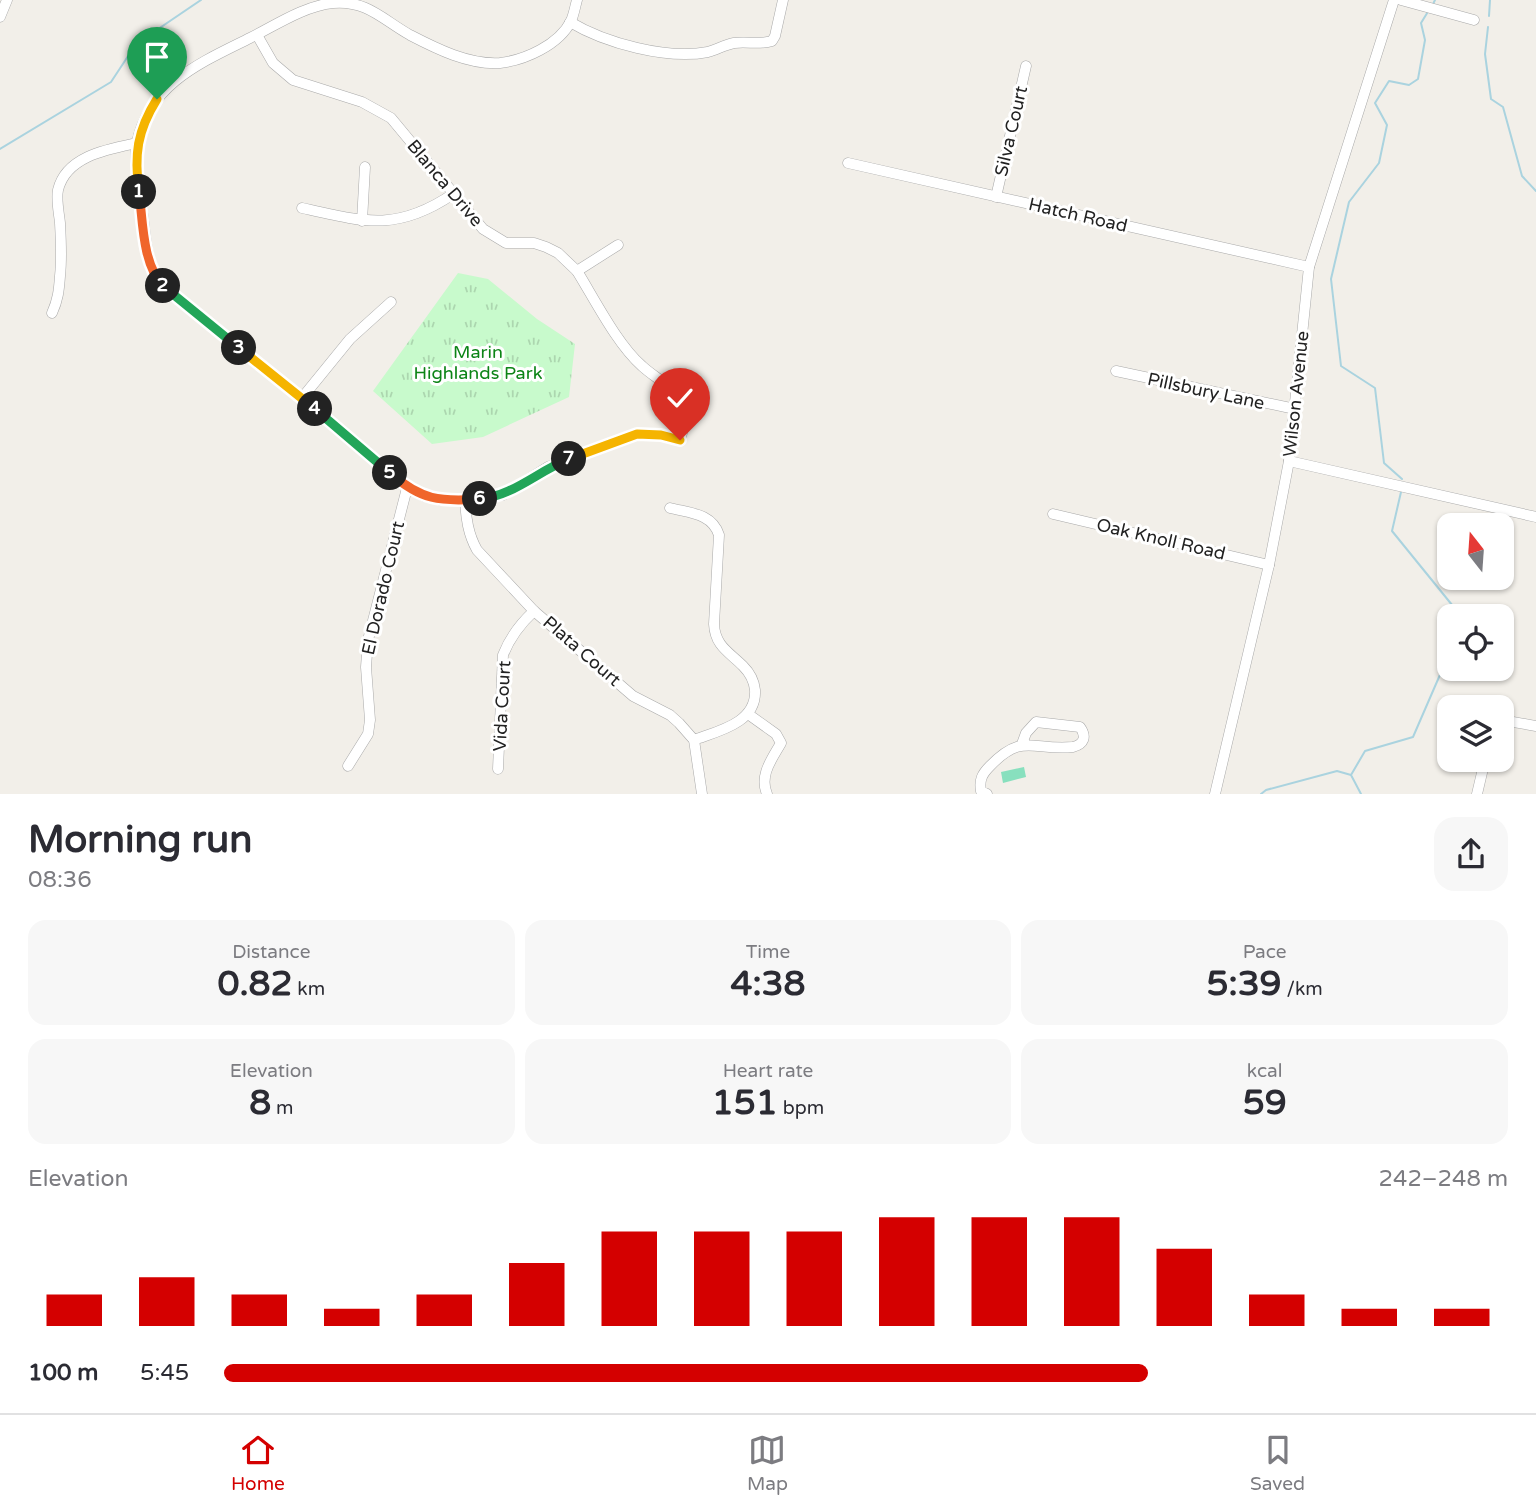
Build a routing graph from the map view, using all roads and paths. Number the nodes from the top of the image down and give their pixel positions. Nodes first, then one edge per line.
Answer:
1 (7, 0) edge
2 (576, 0) edge
3 (783, 0) edge
4 (1394, 0) edge
5 (1401, 0) edge
6 (356, 2) edge
7 (0, 17) edge
8 (1474, 20) dead end
9 (570, 22) junction
10 (257, 35) junction
11 (1026, 66) dead end
12 (137, 143) junction
13 (848, 163) dead end
14 (365, 167) dead end
15 (453, 194) junction
16 (996, 197) junction
17 (302, 208) dead end
18 (362, 221) junction
19 (618, 245) dead end
20 (1308, 267) junction
21 (578, 271) junction
22 (391, 302) dead end
23 (52, 313) dead end
24 (1116, 371) dead end
25 (302, 398) junction
26 (1296, 409) junction
27 (1289, 461) junction
28 (407, 488) junction
29 (465, 500) junction
30 (670, 508) dead end
31 (1054, 514) dead end
32 (1536, 517) edge
33 (1269, 565) junction
34 (534, 611) junction
35 (748, 714) junction
36 (1514, 722) edge
37 (1536, 726) edge
38 (694, 740) junction
39 (1022, 744) junction
40 (348, 766) dead end
41 (498, 769) dead end
42 (1482, 772) edge
43 (702, 793) edge
44 (767, 793) edge
45 (987, 793) edge
46 (1215, 793) edge
47 (1476, 793) edge

1 - 7 street
2 - 9 street
3 - 9 street
4 - 20 street, Wilson Avenue
5 - 8 street
6 - 9 street
6 - 10 street
10 - 12 street
10 - 15 street, Blanca Drive
11 - 16 street, Silva Court
12 - 23 street
12 - 25 street
13 - 16 street, Hatch Road
14 - 18 street
15 - 18 street
15 - 21 street, Blanca Drive
16 - 20 street, Hatch Road
17 - 18 street
19 - 21 street
20 - 26 street, Wilson Avenue
21 - 29 street, Blanca Drive
22 - 25 street
24 - 26 street, Pillsbury Lane
25 - 28 street
26 - 27 street, Wilson Avenue
27 - 32 street
27 - 33 street, Wilson Avenue
28 - 29 street
28 - 40 street, El Dorado Court
29 - 34 street, Plata Court
30 - 35 street
31 - 33 street, Oak Knoll Road
33 - 46 street, Wilson Avenue
34 - 38 street, Plata Court
34 - 41 street, Vida Court
35 - 38 street
35 - 44 street
36 - 37 street
38 - 43 street
39 - 39 street
39 - 45 street
42 - 47 street

